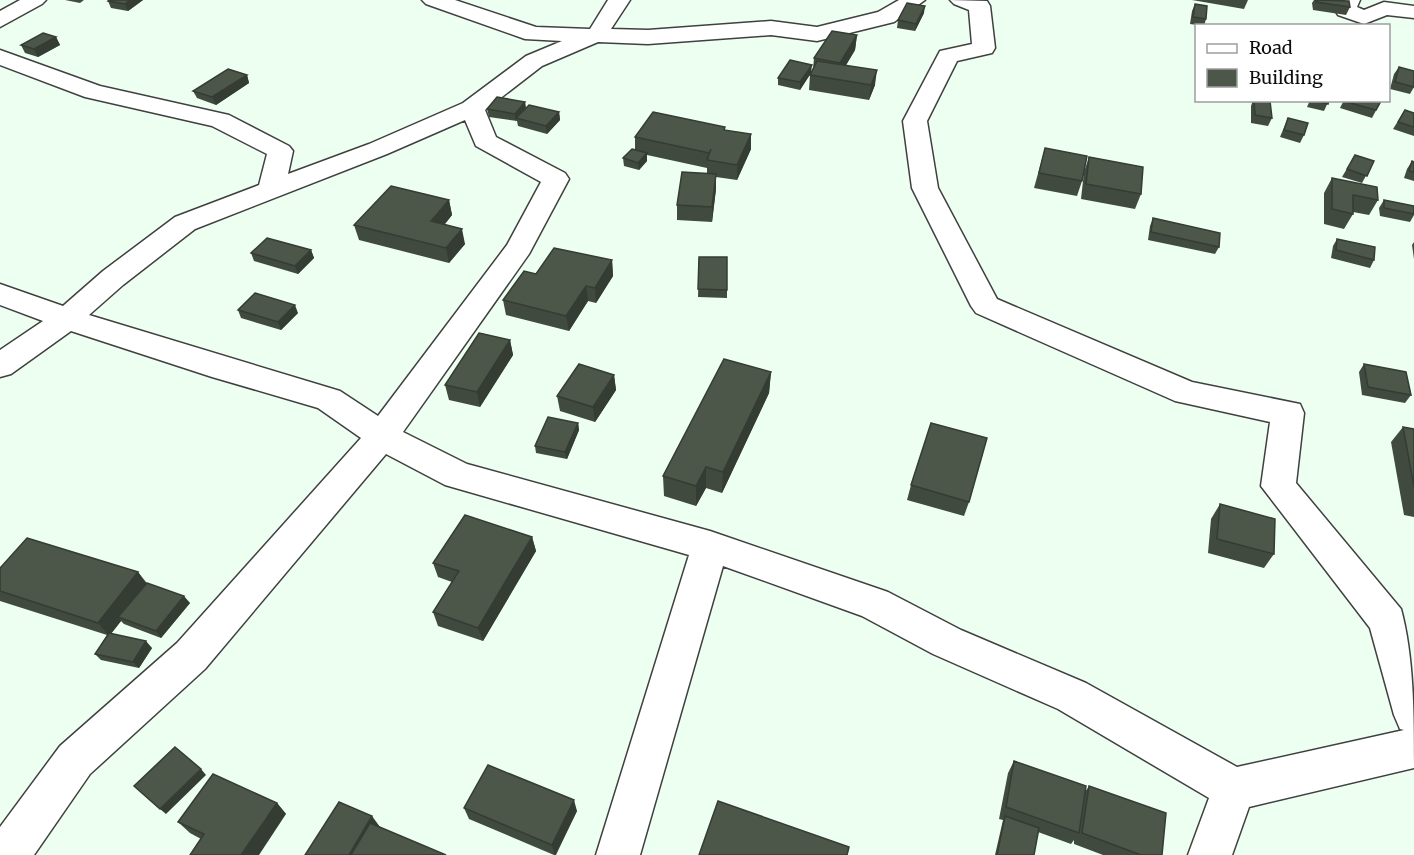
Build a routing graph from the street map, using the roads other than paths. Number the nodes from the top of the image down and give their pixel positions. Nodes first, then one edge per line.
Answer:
1 (35, 0) edge
2 (433, 0) edge
3 (619, 0) edge
4 (914, 0) edge
5 (961, 0) edge
6 (1349, 0) edge
7 (1414, 12) edge
8 (0, 20) edge
9 (533, 34) junction
10 (597, 35) junction
11 (0, 57) edge
12 (534, 61) junction
13 (472, 108) junction
14 (272, 187) junction
15 (0, 294) edge
16 (67, 319) junction
17 (0, 366) edge
18 (382, 436) junction
19 (710, 546) junction
20 (1414, 715) edge
21 (1414, 748) edge
22 (1234, 789) junction
23 (7, 855) edge
24 (618, 855) edge
25 (1210, 855) edge

1 - 8 street
2 - 9 street
3 - 10 street
4 - 10 street
5 - 20 street
6 - 7 street
9 - 10 street
9 - 12 street
10 - 12 street
11 - 14 street
12 - 13 street
13 - 14 street
13 - 18 street
14 - 16 street
15 - 16 street
16 - 17 street
16 - 18 street
18 - 19 street
18 - 23 street
19 - 22 street
19 - 24 street
21 - 22 street
22 - 25 street

